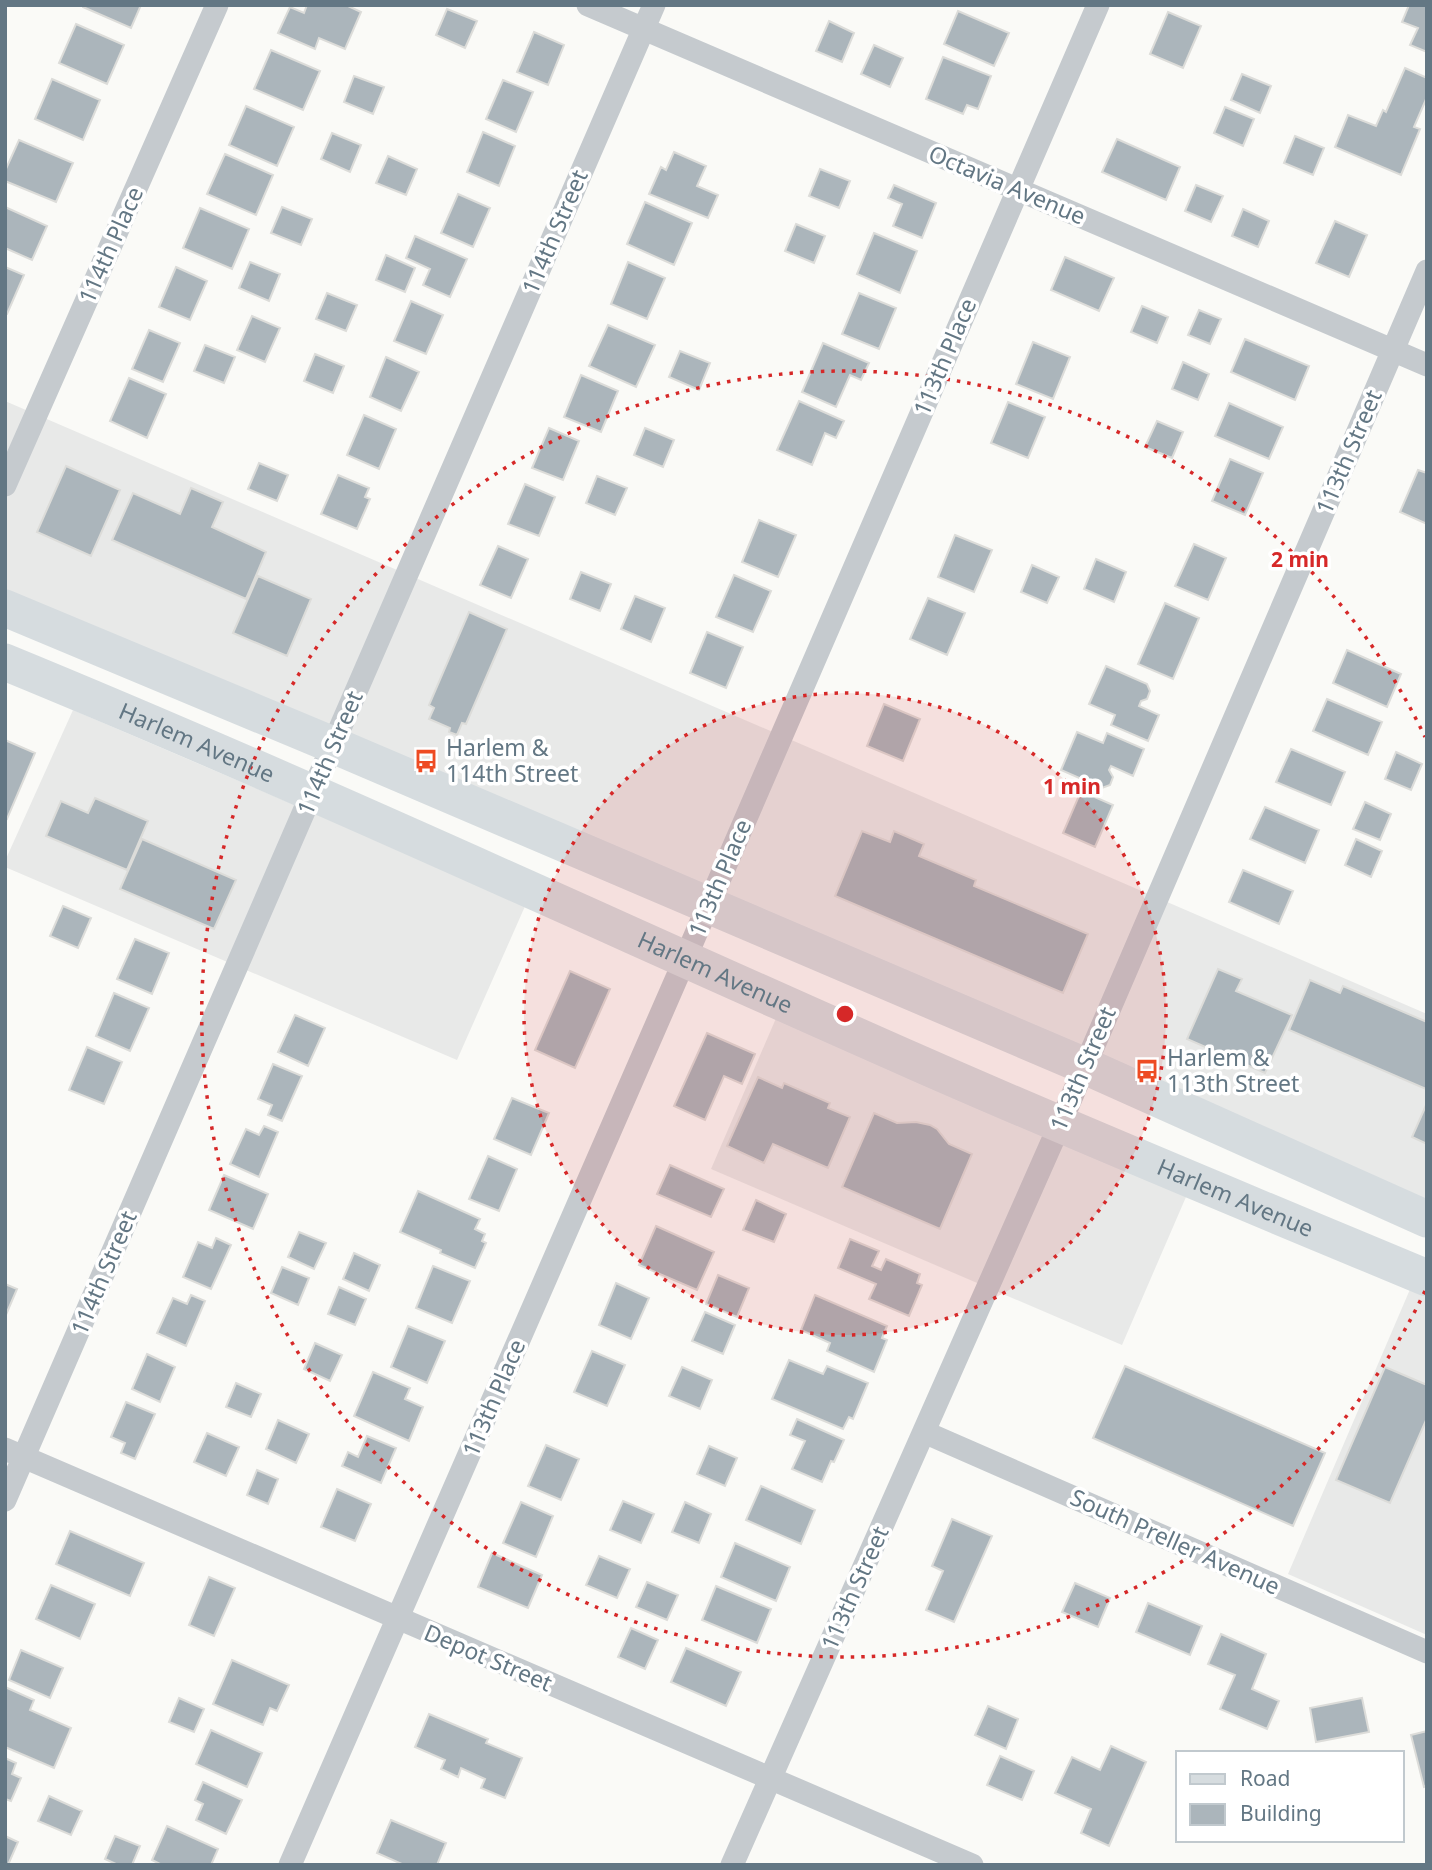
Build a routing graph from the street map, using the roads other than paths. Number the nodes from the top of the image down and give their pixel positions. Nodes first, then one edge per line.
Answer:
1 (217, 5) edge
2 (588, 5) edge
3 (654, 5) edge
4 (1098, 5) edge
5 (643, 29) junction
6 (1018, 190) junction
7 (1427, 271) edge
8 (1393, 351) junction
9 (1427, 366) edge
10 (5, 485) edge
11 (5, 608) edge
12 (5, 662) edge
13 (333, 745) junction
14 (312, 793) junction
15 (708, 905) junction
16 (685, 959) junction
17 (1085, 1066) junction
18 (1060, 1124) junction
19 (1427, 1220) edge
20 (1427, 1278) edge
21 (924, 1432) junction
22 (14, 1453) edge
23 (5, 1500) edge
24 (398, 1619) junction
25 (1427, 1652) edge
26 (770, 1779) junction
27 (290, 1865) edge
28 (732, 1865) edge
29 (972, 1865) edge

1 - 10 street, 114th Place
2 - 5 street, Octavia Avenue
3 - 5 street, 114th Street
4 - 6 street, 113th Place
5 - 6 street, Octavia Avenue
5 - 13 street, 114th Street
6 - 8 street, Octavia Avenue
6 - 15 street, 113th Place
7 - 8 street, 113th Street
8 - 9 street, Octavia Avenue
8 - 17 street, 113th Street
11 - 13 main road
12 - 14 main road, Harlem Avenue
13 - 14 street, 114th Street
13 - 15 main road
14 - 16 main road, Harlem Avenue
14 - 22 street, 114th Street
15 - 16 street, 113th Place
15 - 17 main road
16 - 18 main road, Harlem Avenue
16 - 24 street, 113th Place
17 - 18 street, 113th Street
17 - 19 main road
18 - 20 main road, Harlem Avenue
18 - 21 street, 113th Street
21 - 25 street, South Preller Avenue
21 - 26 street, 113th Street
22 - 23 street, 114th Street
22 - 24 street, Depot Street
24 - 26 street, Depot Street
24 - 27 street, 113th Place
26 - 28 street, 113th Street
26 - 29 street, Depot Street

